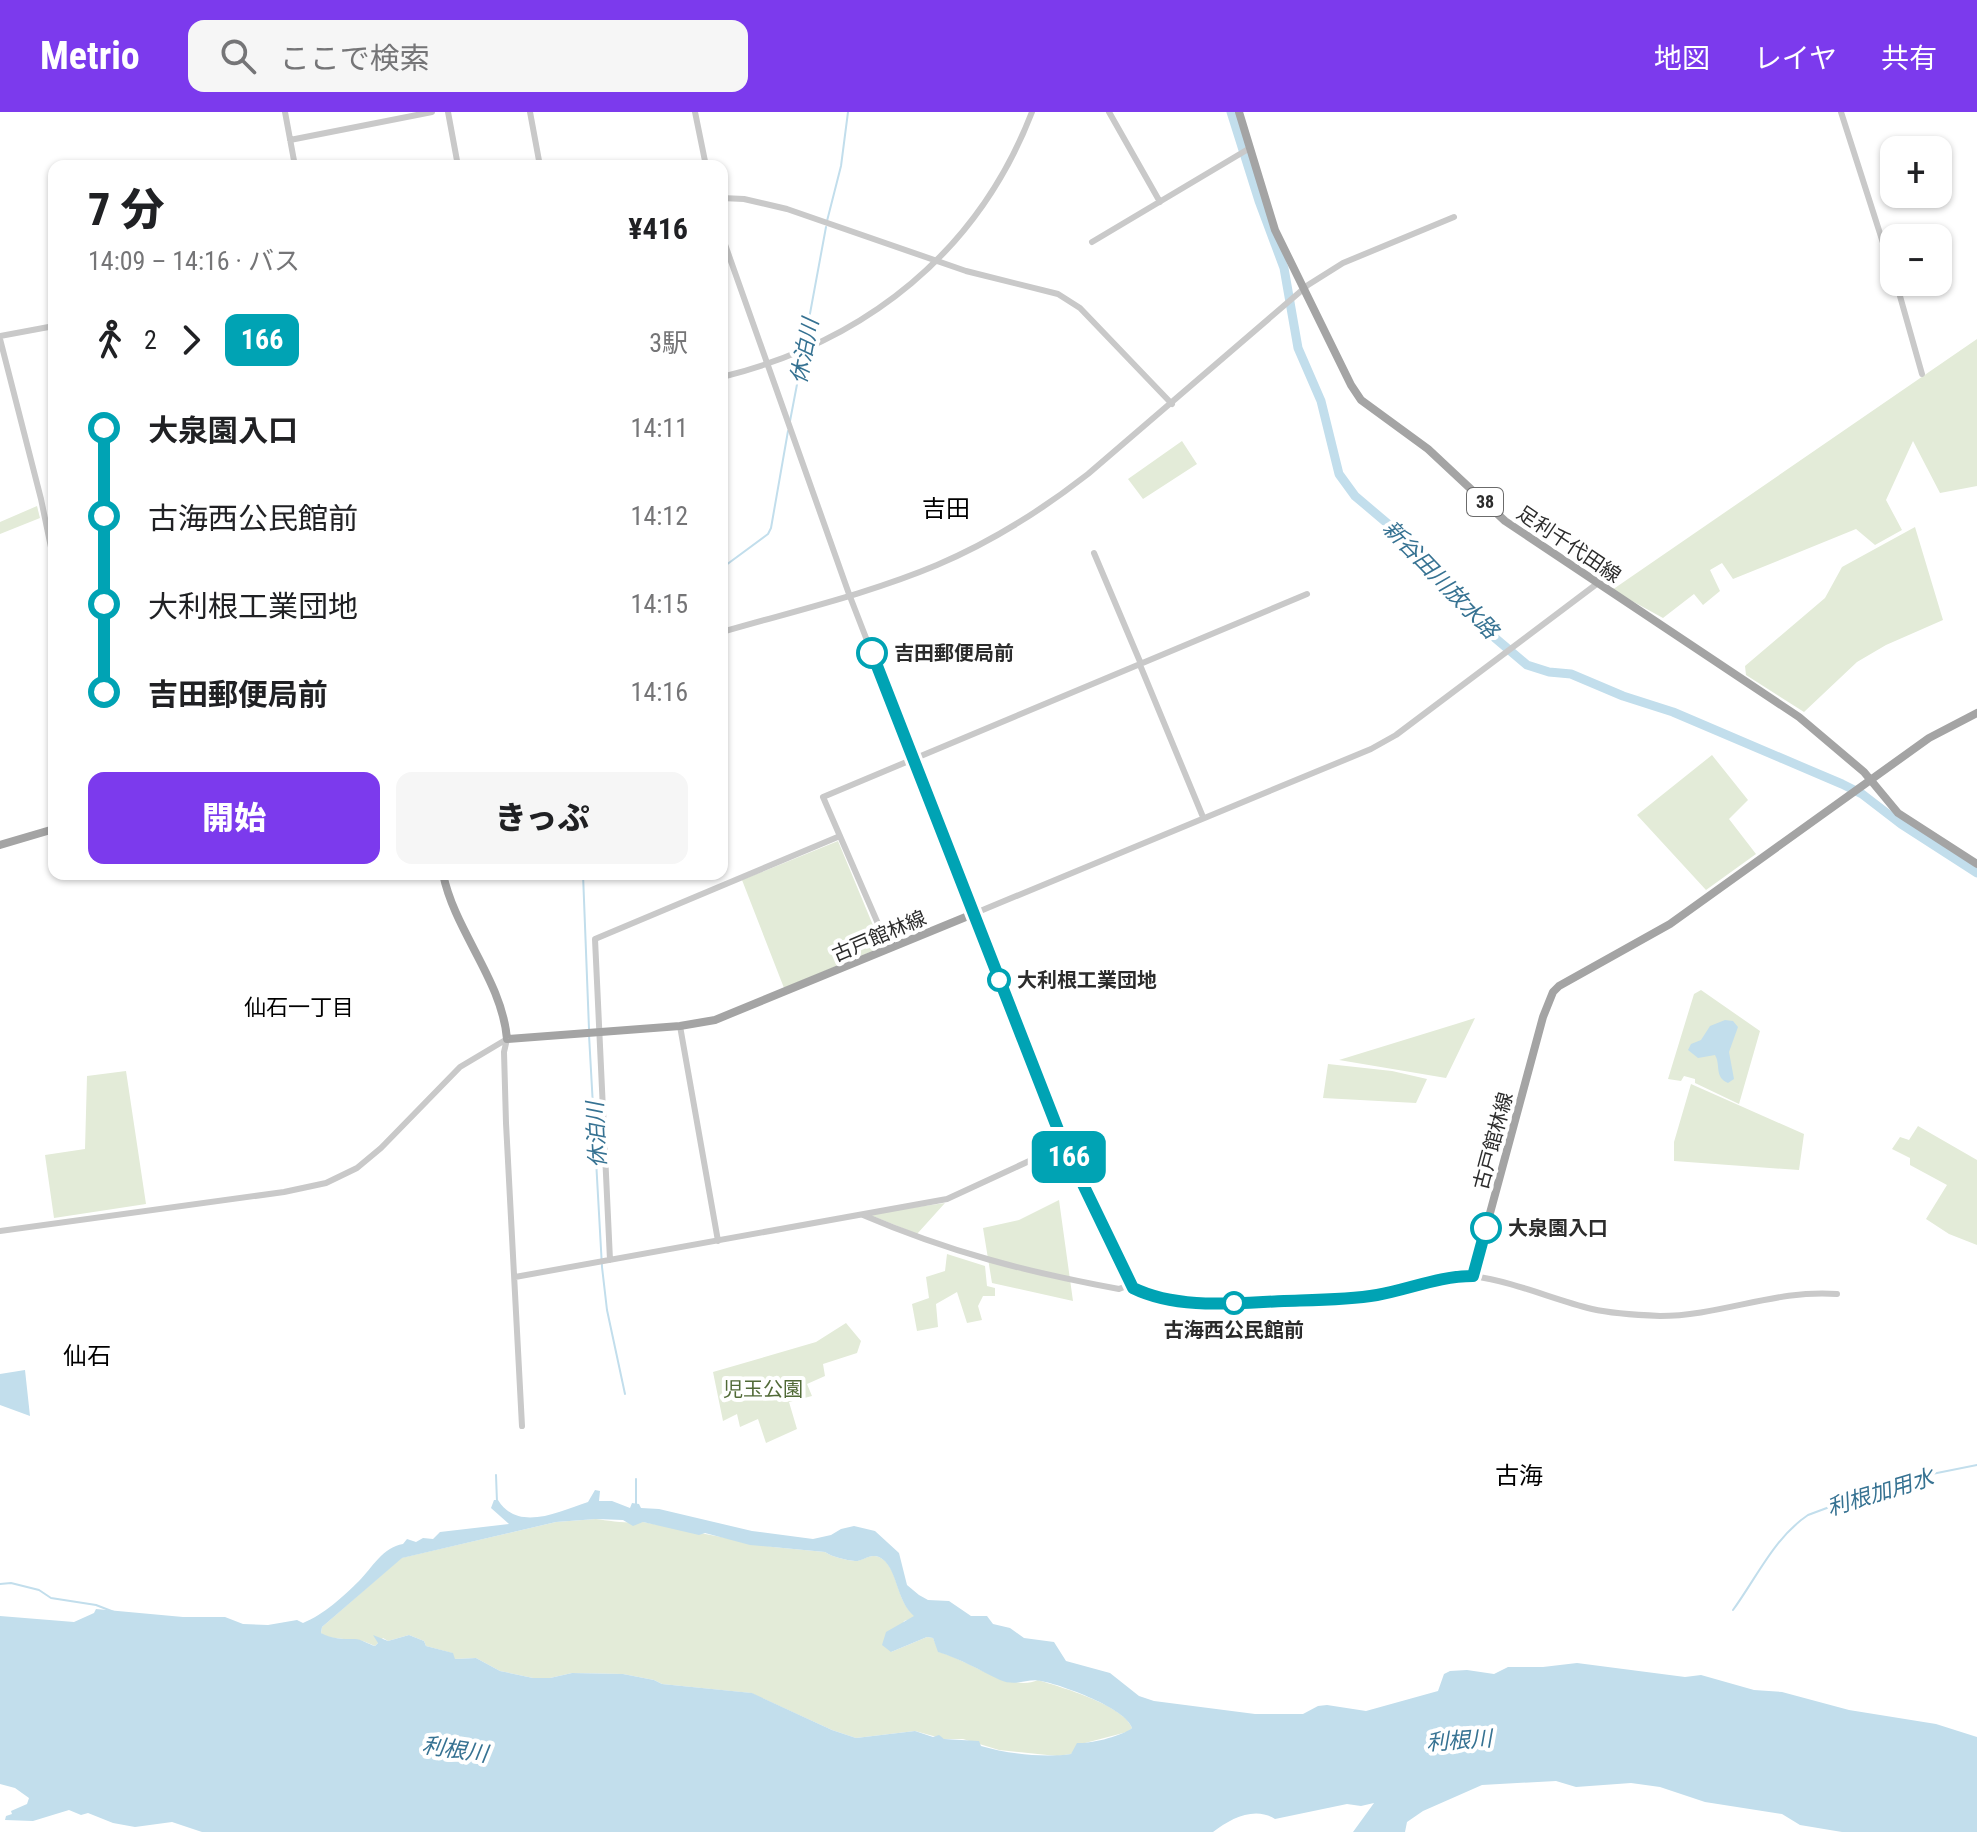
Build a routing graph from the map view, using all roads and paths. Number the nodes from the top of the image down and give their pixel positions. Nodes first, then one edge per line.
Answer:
1 (285, 112) edge
2 (432, 112) edge
3 (448, 112) edge
4 (530, 112) edge
5 (695, 112) edge
6 (1032, 112) edge
7 (1109, 112) edge
8 (1239, 112) edge
9 (1841, 112) edge
10 (290, 140) junction
11 (1248, 149) junction
12 (294, 160) edge
13 (457, 160) edge
14 (539, 160) edge
15 (705, 160) edge
16 (728, 199) edge
17 (1160, 202) junction
18 (1454, 217) dead end
19 (1880, 233) edge
20 (1092, 242) dead end
21 (728, 253) edge
22 (937, 262) junction
23 (1304, 288) junction
24 (1900, 296) edge
25 (48, 327) edge
26 (0, 338) edge
27 (767, 364) junction
28 (1922, 374) dead end
29 (728, 375) edge
30 (1172, 404) junction
31 (48, 530) edge
32 (1094, 553) dead end
33 (1598, 583) junction
34 (849, 594) junction
35 (1307, 594) dead end
36 (728, 630) edge
37 (1140, 664) junction
38 (1977, 713) edge
39 (913, 759) junction
40 (1871, 779) junction
41 (1203, 817) junction
42 (48, 831) edge
43 (840, 836) junction
44 (0, 845) edge
45 (1977, 864) edge
46 (445, 880) edge
47 (973, 914) junction
48 (889, 949) junction
49 (680, 1026) junction
50 (598, 1032) junction
51 (507, 1039) junction
52 (1064, 1145) junction
53 (863, 1215) junction
54 (0, 1231) edge
55 (718, 1241) junction
56 (609, 1260) junction
57 (1473, 1276) junction
58 (515, 1277) junction
59 (1129, 1285) junction
60 (1837, 1294) dead end
61 (522, 1426) dead end

1 - 10 street
2 - 10 street
3 - 13 street
4 - 14 street
5 - 15 street
6 - 22 street
7 - 17 street
8 - 11 main road, 足利千代田線 / 38
9 - 19 street
10 - 12 street
11 - 17 street
11 - 23 main road, 足利千代田線 / 38
16 - 22 street
17 - 20 street
18 - 23 street
21 - 27 street
22 - 27 street
22 - 30 street
23 - 30 street
23 - 33 main road, 足利千代田線 / 38
24 - 28 street
25 - 26 street
26 - 31 street
27 - 29 street
27 - 34 street
30 - 34 street
32 - 37 street
33 - 40 main road, 足利千代田線 / 38
33 - 41 street
34 - 36 street
34 - 39 street
35 - 37 street
37 - 39 street
37 - 41 street
38 - 40 main road, 古戸館林線
39 - 43 street
39 - 47 street
40 - 45 main road, 足利千代田線 / 38
40 - 57 main road, 古戸館林線
41 - 47 street
42 - 44 main road
43 - 48 street
43 - 50 street
46 - 51 main road
47 - 48 main road, 古戸館林線
47 - 52 main road
48 - 49 main road, 古戸館林線
49 - 50 main road, 古戸館林線
49 - 55 street
50 - 51 main road, 古戸館林線
50 - 56 street
51 - 54 street
51 - 58 street
52 - 53 street
52 - 59 main road
53 - 55 street
53 - 59 street
55 - 56 street
56 - 58 street
57 - 59 main road
57 - 60 street
58 - 61 street

